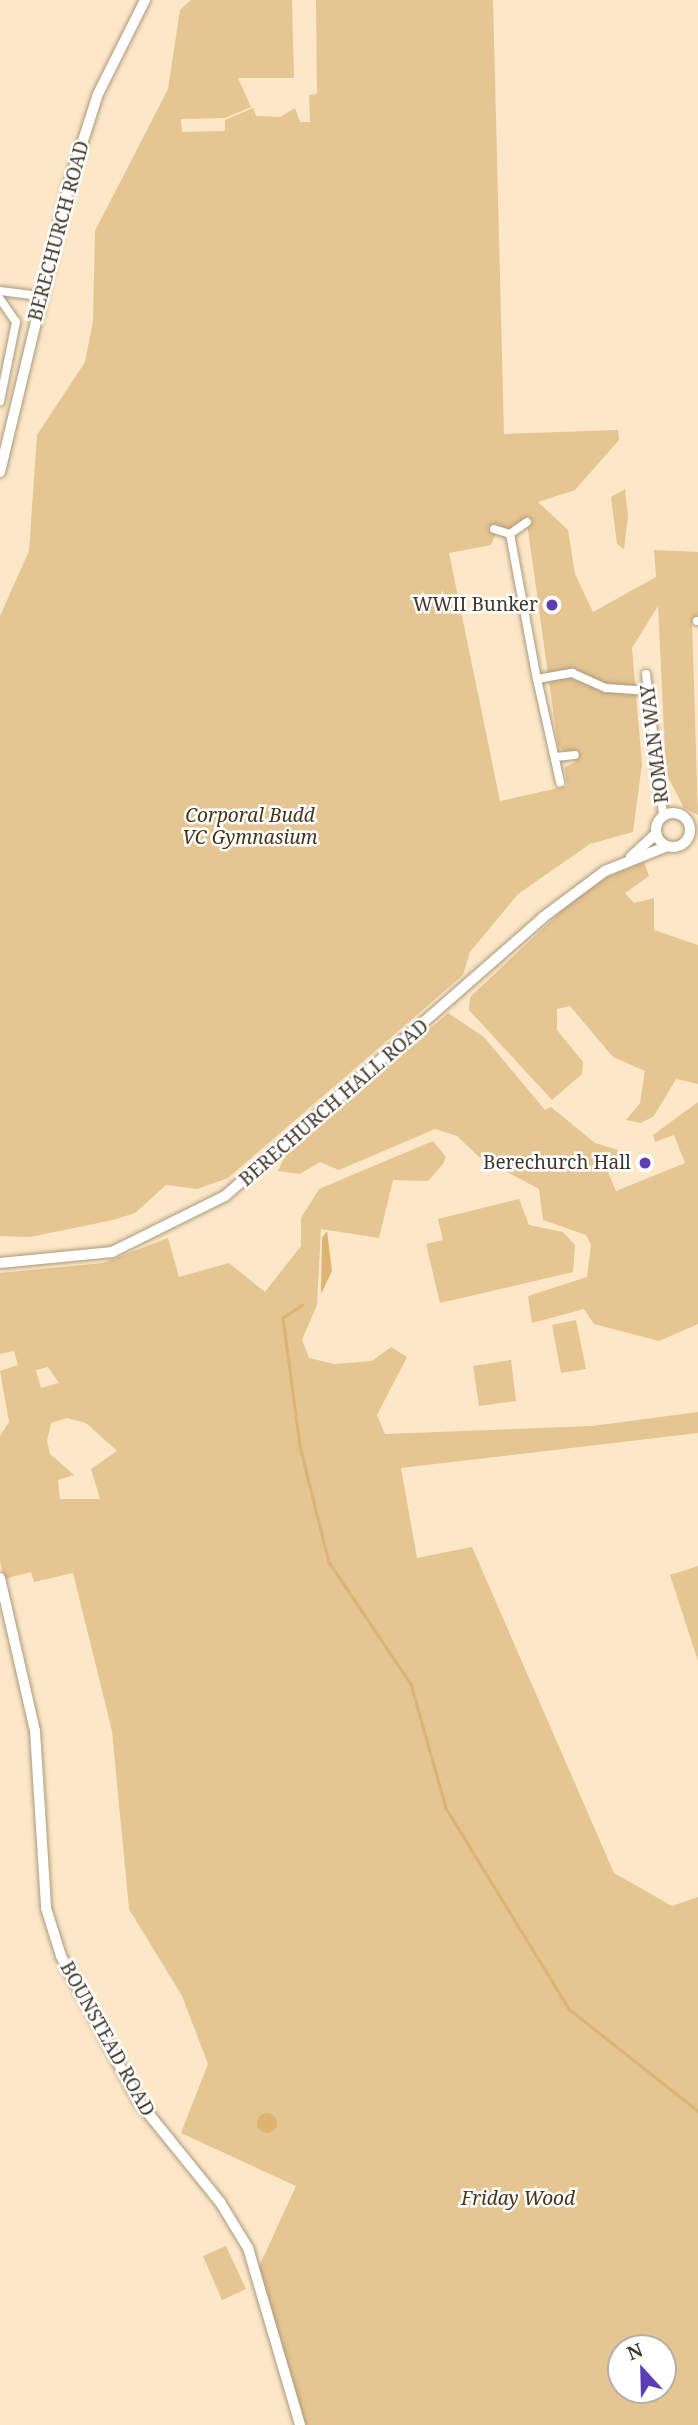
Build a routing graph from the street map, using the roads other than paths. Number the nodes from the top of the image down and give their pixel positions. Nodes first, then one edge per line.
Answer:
1 (145, 0) edge
2 (0, 291) edge
3 (40, 296) junction
4 (0, 299) edge
5 (0, 401) edge
6 (0, 472) edge
7 (527, 522) dead end
8 (494, 529) dead end
9 (510, 534) junction
10 (646, 674) dead end
11 (537, 679) junction
12 (649, 691) junction
13 (575, 755) dead end
14 (556, 757) junction
15 (560, 782) dead end
16 (663, 815) junction
17 (687, 820) junction
18 (698, 823) edge
19 (656, 834) junction
20 (694, 839) edge
21 (664, 847) junction
22 (628, 859) junction
23 (0, 1264) edge
24 (0, 1578) edge
25 (300, 2425) edge

1 - 3 street, BERECHURCH ROAD
2 - 3 street
3 - 6 street, BERECHURCH ROAD
4 - 5 street
7 - 9 street
8 - 9 street
9 - 11 street
10 - 12 street, ROMAN WAY
11 - 12 street
11 - 14 street
12 - 16 street, ROMAN WAY
13 - 14 street
14 - 15 street
16 - 17 street
16 - 19 street
17 - 18 street
17 - 20 street
19 - 21 street
19 - 22 street, BERECHURCH HALL ROAD
20 - 21 street, BERECHURCH HALL ROAD
21 - 22 street, BERECHURCH HALL ROAD
22 - 23 street, BERECHURCH HALL ROAD
24 - 25 street, BOUNSTEAD ROAD

